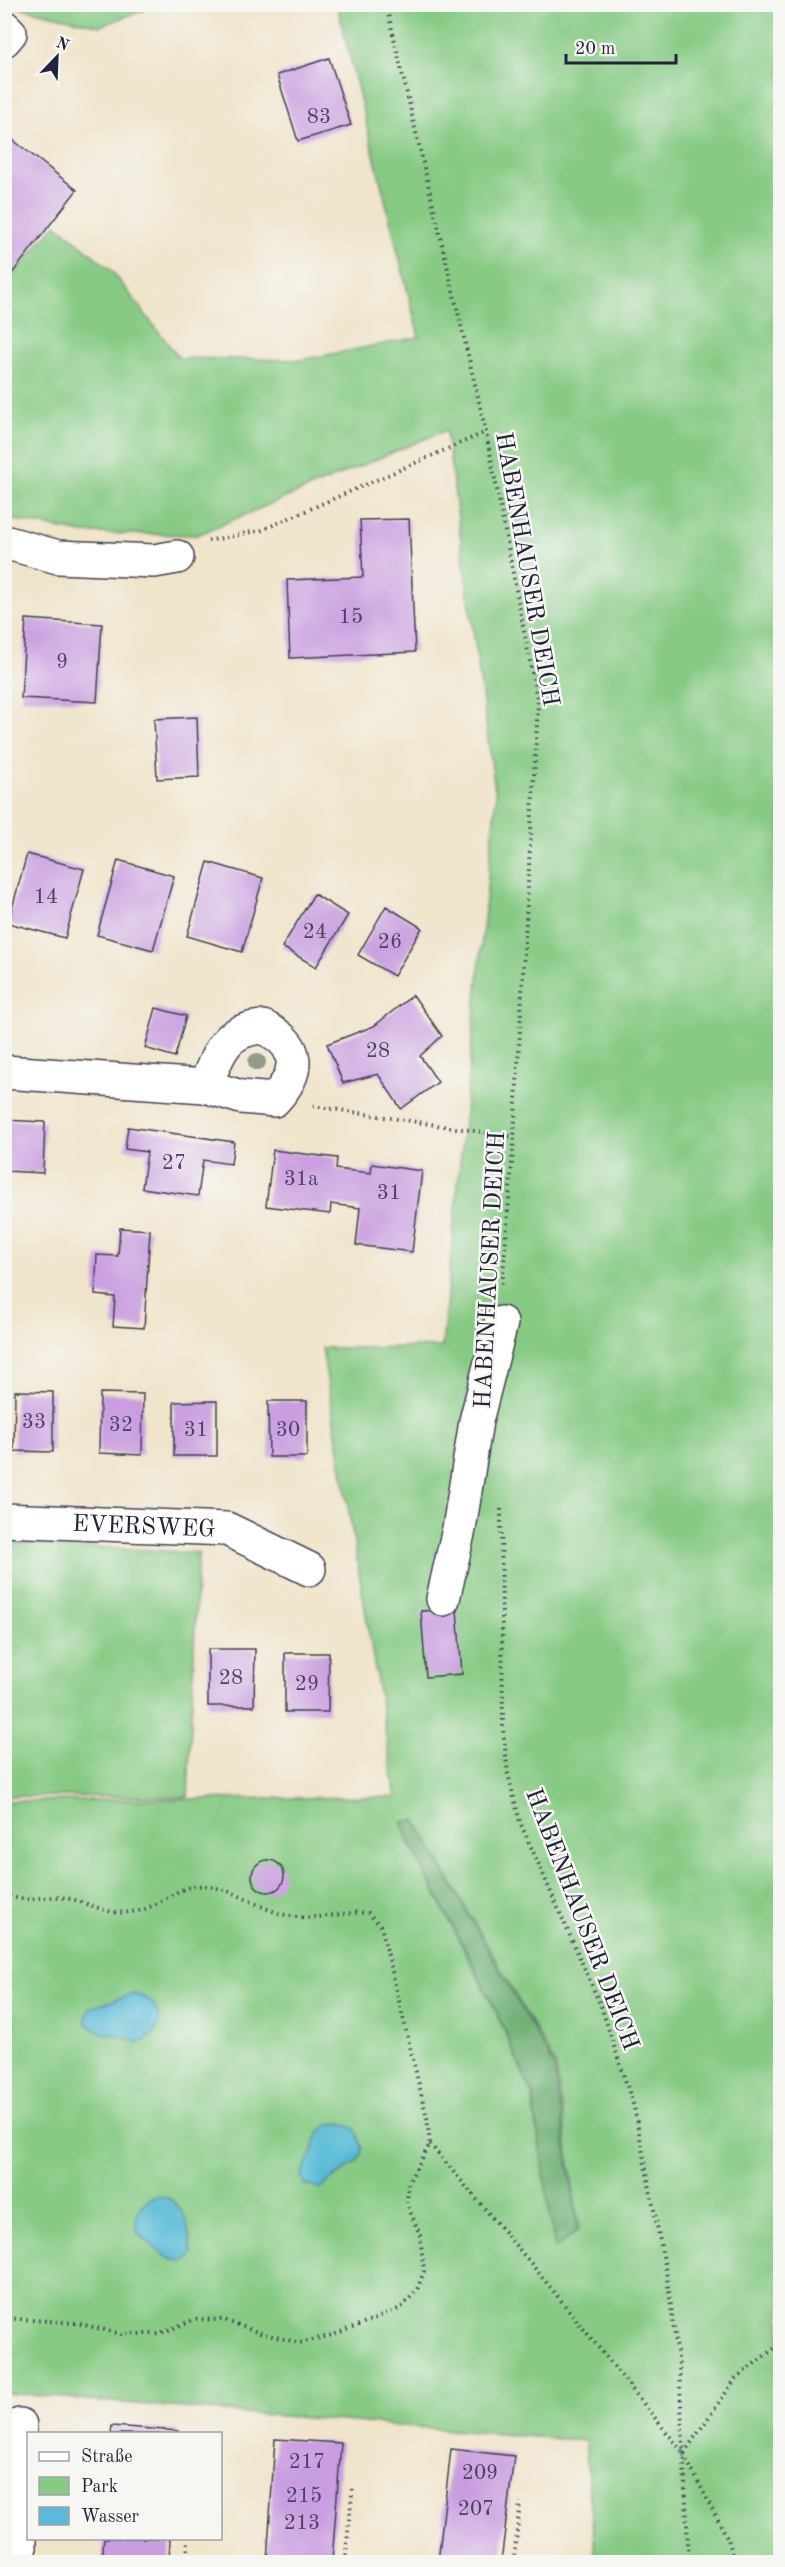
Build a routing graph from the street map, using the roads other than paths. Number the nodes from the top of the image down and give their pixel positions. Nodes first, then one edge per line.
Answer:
1 (4, 27) edge
2 (4, 40) edge
3 (4, 542) edge
4 (177, 557) road end
5 (4, 1072) edge
6 (205, 1086) junction
7 (501, 1323) road end
8 (4, 1520) edge
9 (309, 1569) dead end
10 (443, 1599) dead end
11 (20, 2425) dead end
12 (20, 2562) edge

1 - 2 street
3 - 4 street
5 - 6 street
6 - 6 street
7 - 10 street
8 - 9 street, EVERSWEG
11 - 12 street

